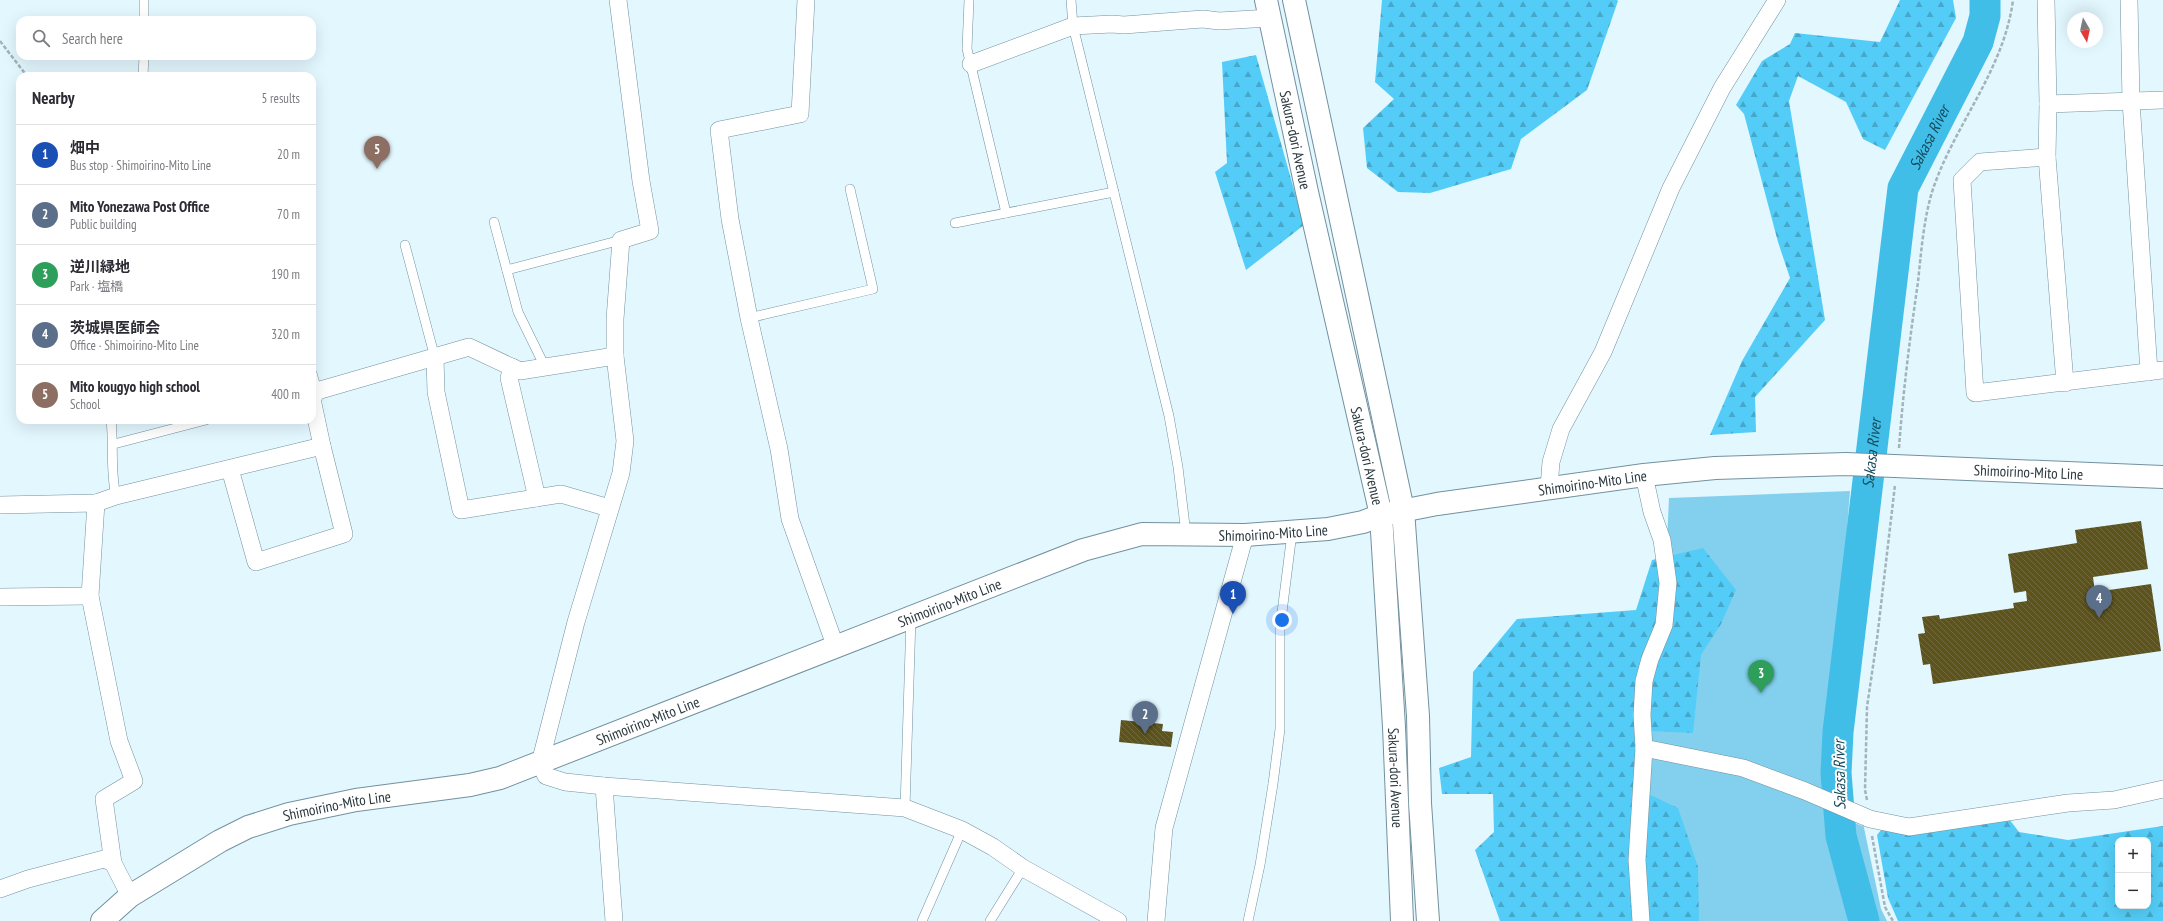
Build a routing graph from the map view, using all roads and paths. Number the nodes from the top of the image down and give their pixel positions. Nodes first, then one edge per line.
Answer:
1 (144, 0) edge
2 (618, 0) edge
3 (806, 0) edge
4 (969, 0) edge
5 (1070, 0) edge
6 (1294, 0) edge
7 (1777, 0) edge
8 (2013, 0) edge
9 (2046, 0) edge
10 (2129, 0) edge
11 (1268, 9) edge
12 (144, 16) edge
13 (1073, 26) junction
14 (0, 41) edge
15 (144, 60) edge
16 (971, 64) junction
17 (24, 72) edge
18 (143, 72) edge
19 (2163, 100) edge
20 (2131, 101) junction
21 (2048, 104) junction
22 (2047, 157) junction
23 (850, 189) dead end
24 (1114, 192) junction
25 (1006, 213) junction
26 (494, 222) dead end
27 (955, 224) dead end
28 (621, 240) junction
29 (405, 245) dead end
30 (507, 270) junction
31 (749, 318) junction
32 (615, 356) junction
33 (435, 358) junction
34 (512, 367) junction
35 (545, 367) junction
36 (2156, 371) edge
37 (2065, 383) junction
38 (316, 387) edge
39 (317, 391) joint
40 (316, 418) edge
41 (112, 424) edge
42 (191, 424) edge
43 (114, 444) junction
44 (322, 446) junction
45 (1896, 466) junction
46 (230, 469) junction
47 (1644, 475) junction
48 (2163, 477) edge
49 (1549, 488) junction
50 (116, 496) junction
51 (537, 498) junction
52 (96, 503) junction
53 (0, 505) edge
54 (609, 508) junction
55 (1403, 510) junction
56 (1381, 515) junction
57 (1292, 533) junction
58 (1186, 534) junction
59 (1245, 535) junction
60 (90, 596) junction
61 (0, 597) edge
62 (911, 617) junction
63 (836, 648) junction
64 (1644, 748) junction
65 (540, 763) junction
66 (604, 786) junction
67 (2163, 789) edge
68 (905, 808) junction
69 (1865, 816) junction
70 (962, 830) junction
71 (114, 862) junction
72 (1022, 868) junction
73 (0, 889) edge
74 (130, 896) junction
75 (102, 921) edge
76 (614, 921) edge
77 (922, 921) edge
78 (990, 921) edge
79 (1118, 921) edge
80 (1156, 921) edge
81 (1248, 921) edge
82 (1402, 921) edge
83 (1428, 921) edge
84 (1641, 921) edge
85 (1893, 921) edge

1 - 12 lane
2 - 28 street
3 - 31 street
4 - 16 lane
5 - 13 lane
6 - 55 main road, Sakura-dori Avenue
7 - 49 street
8 - 45 path
9 - 21 street
10 - 20 street
11 - 13 street
11 - 56 main road, Sakura-dori Avenue
13 - 16 street
13 - 24 lane
14 - 17 path
15 - 18 lane
16 - 25 lane
19 - 20 street
20 - 21 street
20 - 36 street
21 - 22 street
22 - 37 street
22 - 37 street
23 - 31 lane
24 - 25 lane
24 - 58 lane
25 - 27 lane
26 - 30 lane
28 - 30 lane
28 - 32 street
29 - 33 lane
30 - 35 lane
31 - 63 street
32 - 35 street
32 - 54 street
33 - 34 street
33 - 39 street
33 - 51 street
34 - 35 street
34 - 51 street
36 - 37 street
38 - 39 lane
40 - 44 street
41 - 43 lane
42 - 43 lane
43 - 50 lane
44 - 46 street
44 - 46 street
45 - 47 main road, Shimoirino-Mito Line
45 - 48 main road, Shimoirino-Mito Line
45 - 69 path
46 - 50 street
47 - 49 main road, Shimoirino-Mito Line
47 - 64 street
49 - 55 main road, Shimoirino-Mito Line
50 - 52 street
51 - 54 street
52 - 53 street
52 - 60 street
54 - 65 street
55 - 56 main road, Shimoirino-Mito Line
55 - 83 main road, Sakura-dori Avenue
56 - 57 main road, Shimoirino-Mito Line
56 - 82 main road, Sakura-dori Avenue
57 - 59 main road, Shimoirino-Mito Line
57 - 81 lane
58 - 59 main road, Shimoirino-Mito Line
58 - 62 main road, Shimoirino-Mito Line
59 - 80 street
60 - 61 street
60 - 71 street
62 - 63 main road, Shimoirino-Mito Line
62 - 68 lane
63 - 65 main road, Shimoirino-Mito Line
64 - 69 street
64 - 84 street
65 - 66 street
65 - 74 main road, Shimoirino-Mito Line
66 - 68 street
66 - 76 street
67 - 69 street
68 - 70 street
69 - 85 path
70 - 72 street
70 - 77 lane
71 - 73 street
71 - 74 street
72 - 78 lane
72 - 79 street
74 - 75 main road, Shimoirino-Mito Line

